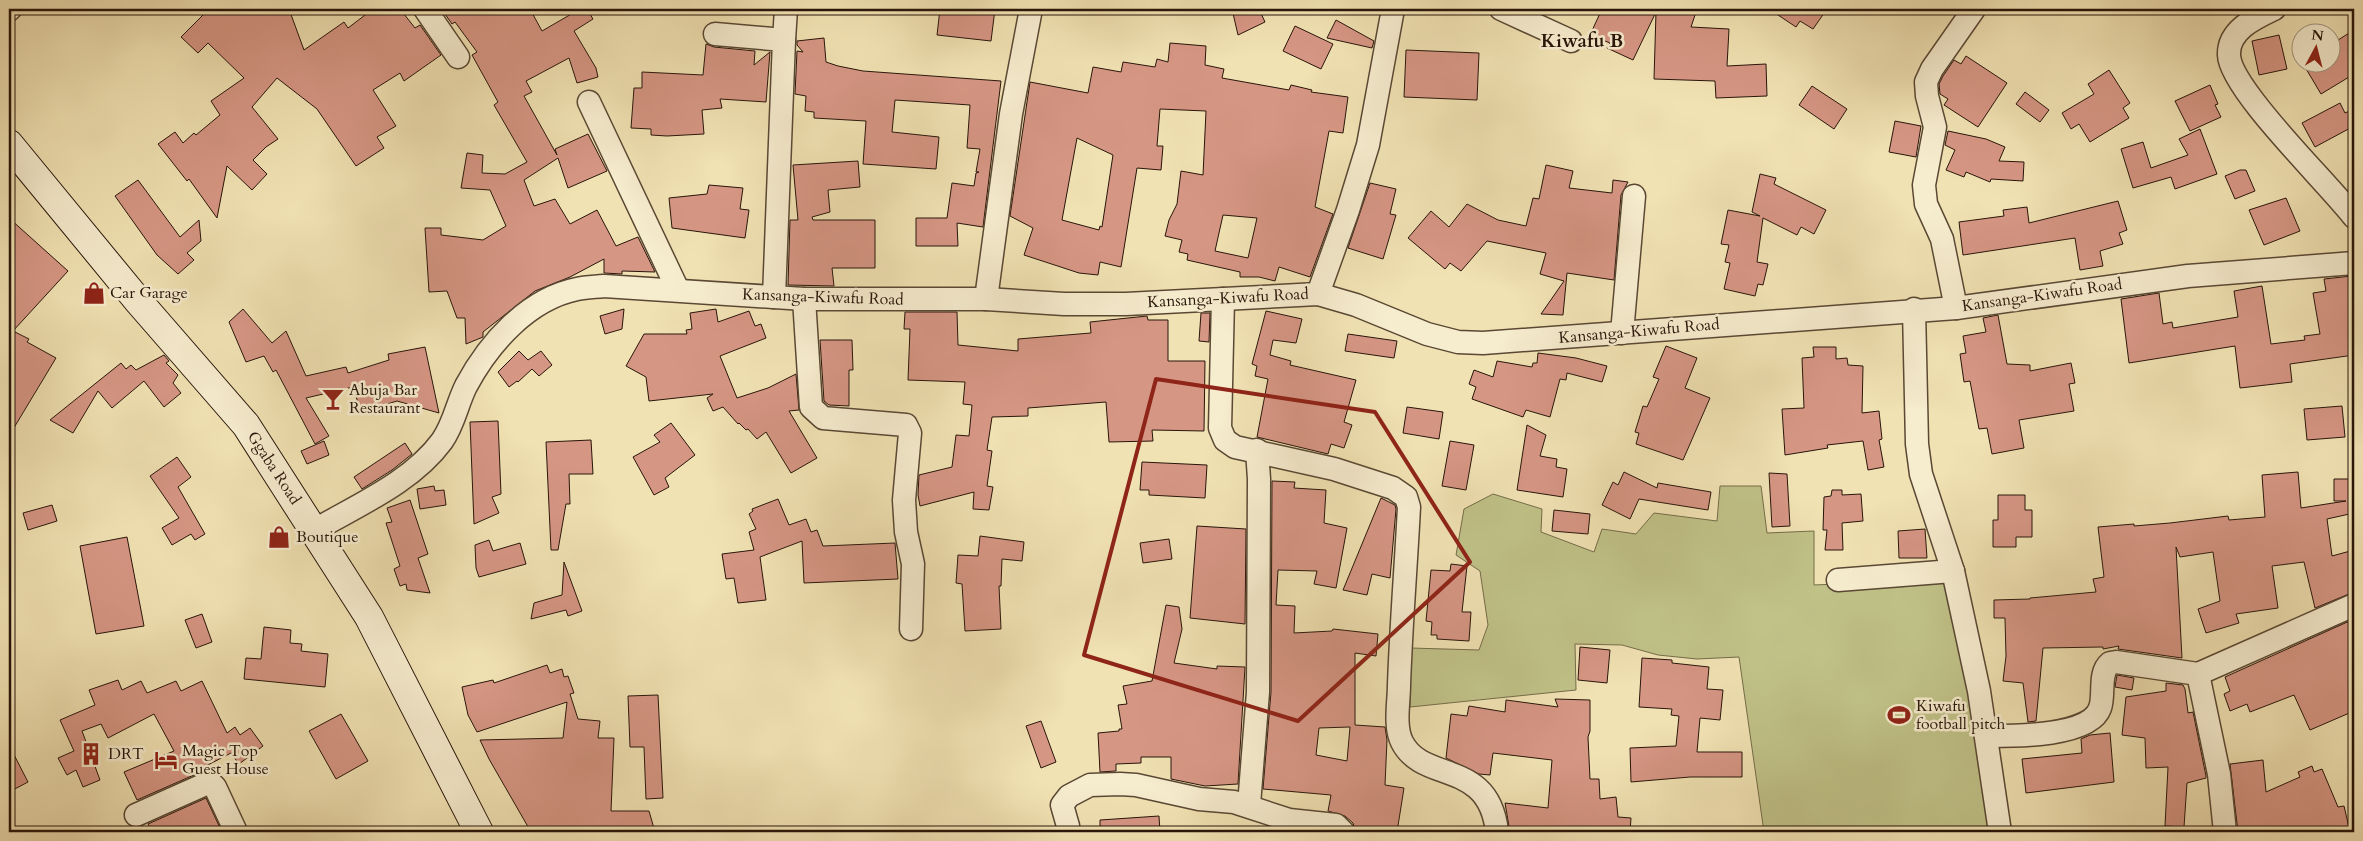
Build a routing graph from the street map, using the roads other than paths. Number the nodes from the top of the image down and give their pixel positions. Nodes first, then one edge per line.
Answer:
1 (425, 9) edge
2 (786, 9) edge
3 (1031, 9) edge
4 (1393, 9) edge
5 (1501, 9) edge
6 (1974, 9) edge
7 (2274, 9) edge
8 (715, 34) dead end
9 (784, 40) junction
10 (1571, 41) dead end
11 (458, 57) dead end
12 (589, 102) dead end
13 (9, 144) edge
14 (1634, 196) dead end
15 (2354, 217) edge
16 (2354, 263) edge
17 (678, 290) junction
18 (1318, 294) junction
19 (774, 297) junction
20 (804, 299) junction
21 (1223, 299) junction
22 (986, 300) junction
23 (1956, 308) junction
24 (1914, 309) junction
25 (1622, 333) junction
26 (1257, 450) junction
27 (315, 530) junction
28 (1953, 571) junction
29 (1838, 580) dead end
30 (2354, 605) edge
31 (911, 629) dead end
32 (2198, 674) junction
33 (1987, 736) junction
34 (1249, 805) junction
35 (136, 814) dead end
36 (1068, 826) dead end
37 (236, 832) edge
38 (479, 832) edge
39 (1343, 832) edge
40 (1497, 832) edge
41 (2000, 832) edge
42 (2224, 832) edge

1 - 11 street
2 - 9 street
3 - 22 street
4 - 18 street
5 - 10 street
6 - 23 street
7 - 15 street
8 - 9 street
9 - 19 street
12 - 17 street
13 - 27 main road, Ggaba Road
14 - 25 street
16 - 23 street, Kansanga-Kiwafu Road
17 - 19 street, Kansanga-Kiwafu Road
17 - 27 street, Kansanga-Kiwafu Road
18 - 21 street, Kansanga-Kiwafu Road
18 - 25 street, Kansanga-Kiwafu Road
19 - 20 street, Kansanga-Kiwafu Road
20 - 22 street, Kansanga-Kiwafu Road
20 - 31 street
21 - 22 street, Kansanga-Kiwafu Road
21 - 26 street
23 - 24 street, Kansanga-Kiwafu Road
24 - 25 street, Kansanga-Kiwafu Road
24 - 28 street
26 - 34 street
26 - 40 street
27 - 38 main road, Ggaba Road
28 - 29 street
28 - 33 street
30 - 32 street
32 - 33 street
32 - 42 street
33 - 41 street
34 - 36 street
34 - 39 street
35 - 37 street

